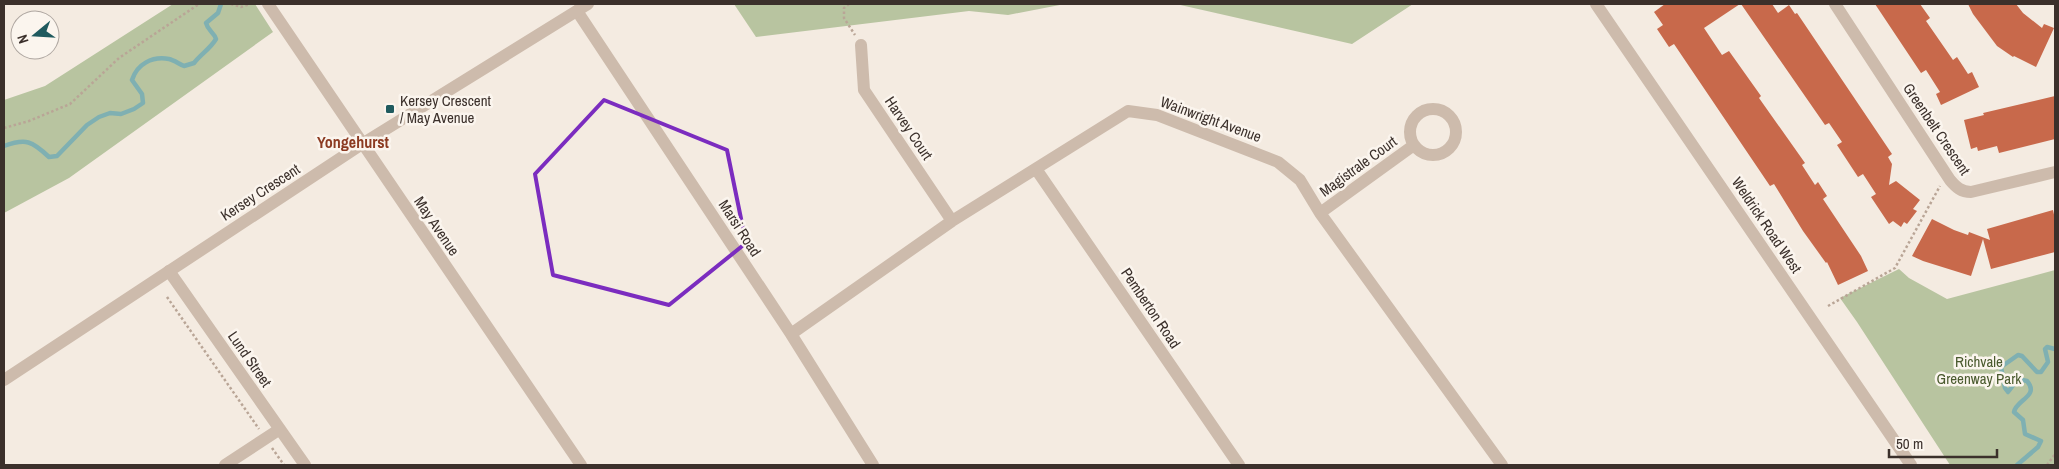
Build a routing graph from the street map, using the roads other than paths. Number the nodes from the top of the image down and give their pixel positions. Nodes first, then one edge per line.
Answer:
1 (268, 4) edge
2 (588, 4) edge
3 (1598, 4) edge
4 (1835, 4) edge
5 (577, 11) junction
6 (861, 45) road end
7 (362, 144) junction
8 (1414, 145) dead end
9 (1036, 169) junction
10 (2055, 172) edge
11 (1320, 213) junction
12 (952, 221) junction
13 (168, 271) junction
14 (791, 334) junction
15 (4, 380) edge
16 (280, 429) junction
17 (225, 465) edge
18 (305, 465) edge
19 (581, 465) edge
20 (873, 465) edge
21 (1239, 465) edge
22 (1502, 465) edge
23 (1910, 465) edge

1 - 7 street, May Avenue
2 - 5 street, Kersey Crescent
3 - 23 street, Weldrick Road West
4 - 10 street, Greenbelt Crescent
5 - 7 street, Kersey Crescent
5 - 14 street, Marsi Road
6 - 12 street, Harvey Court
7 - 13 street, Kersey Crescent
7 - 19 street, May Avenue
8 - 11 street, Magistrale Court
9 - 11 street, Wainwright Avenue
9 - 12 street, Wainwright Avenue
9 - 21 street, Pemberton Road
11 - 22 street, Wainwright Avenue
12 - 14 street, Wainwright Avenue
13 - 15 street, Kersey Crescent
13 - 16 street, Lund Street
14 - 20 street, Marsi Road
16 - 17 street
16 - 18 street, Lund Street

